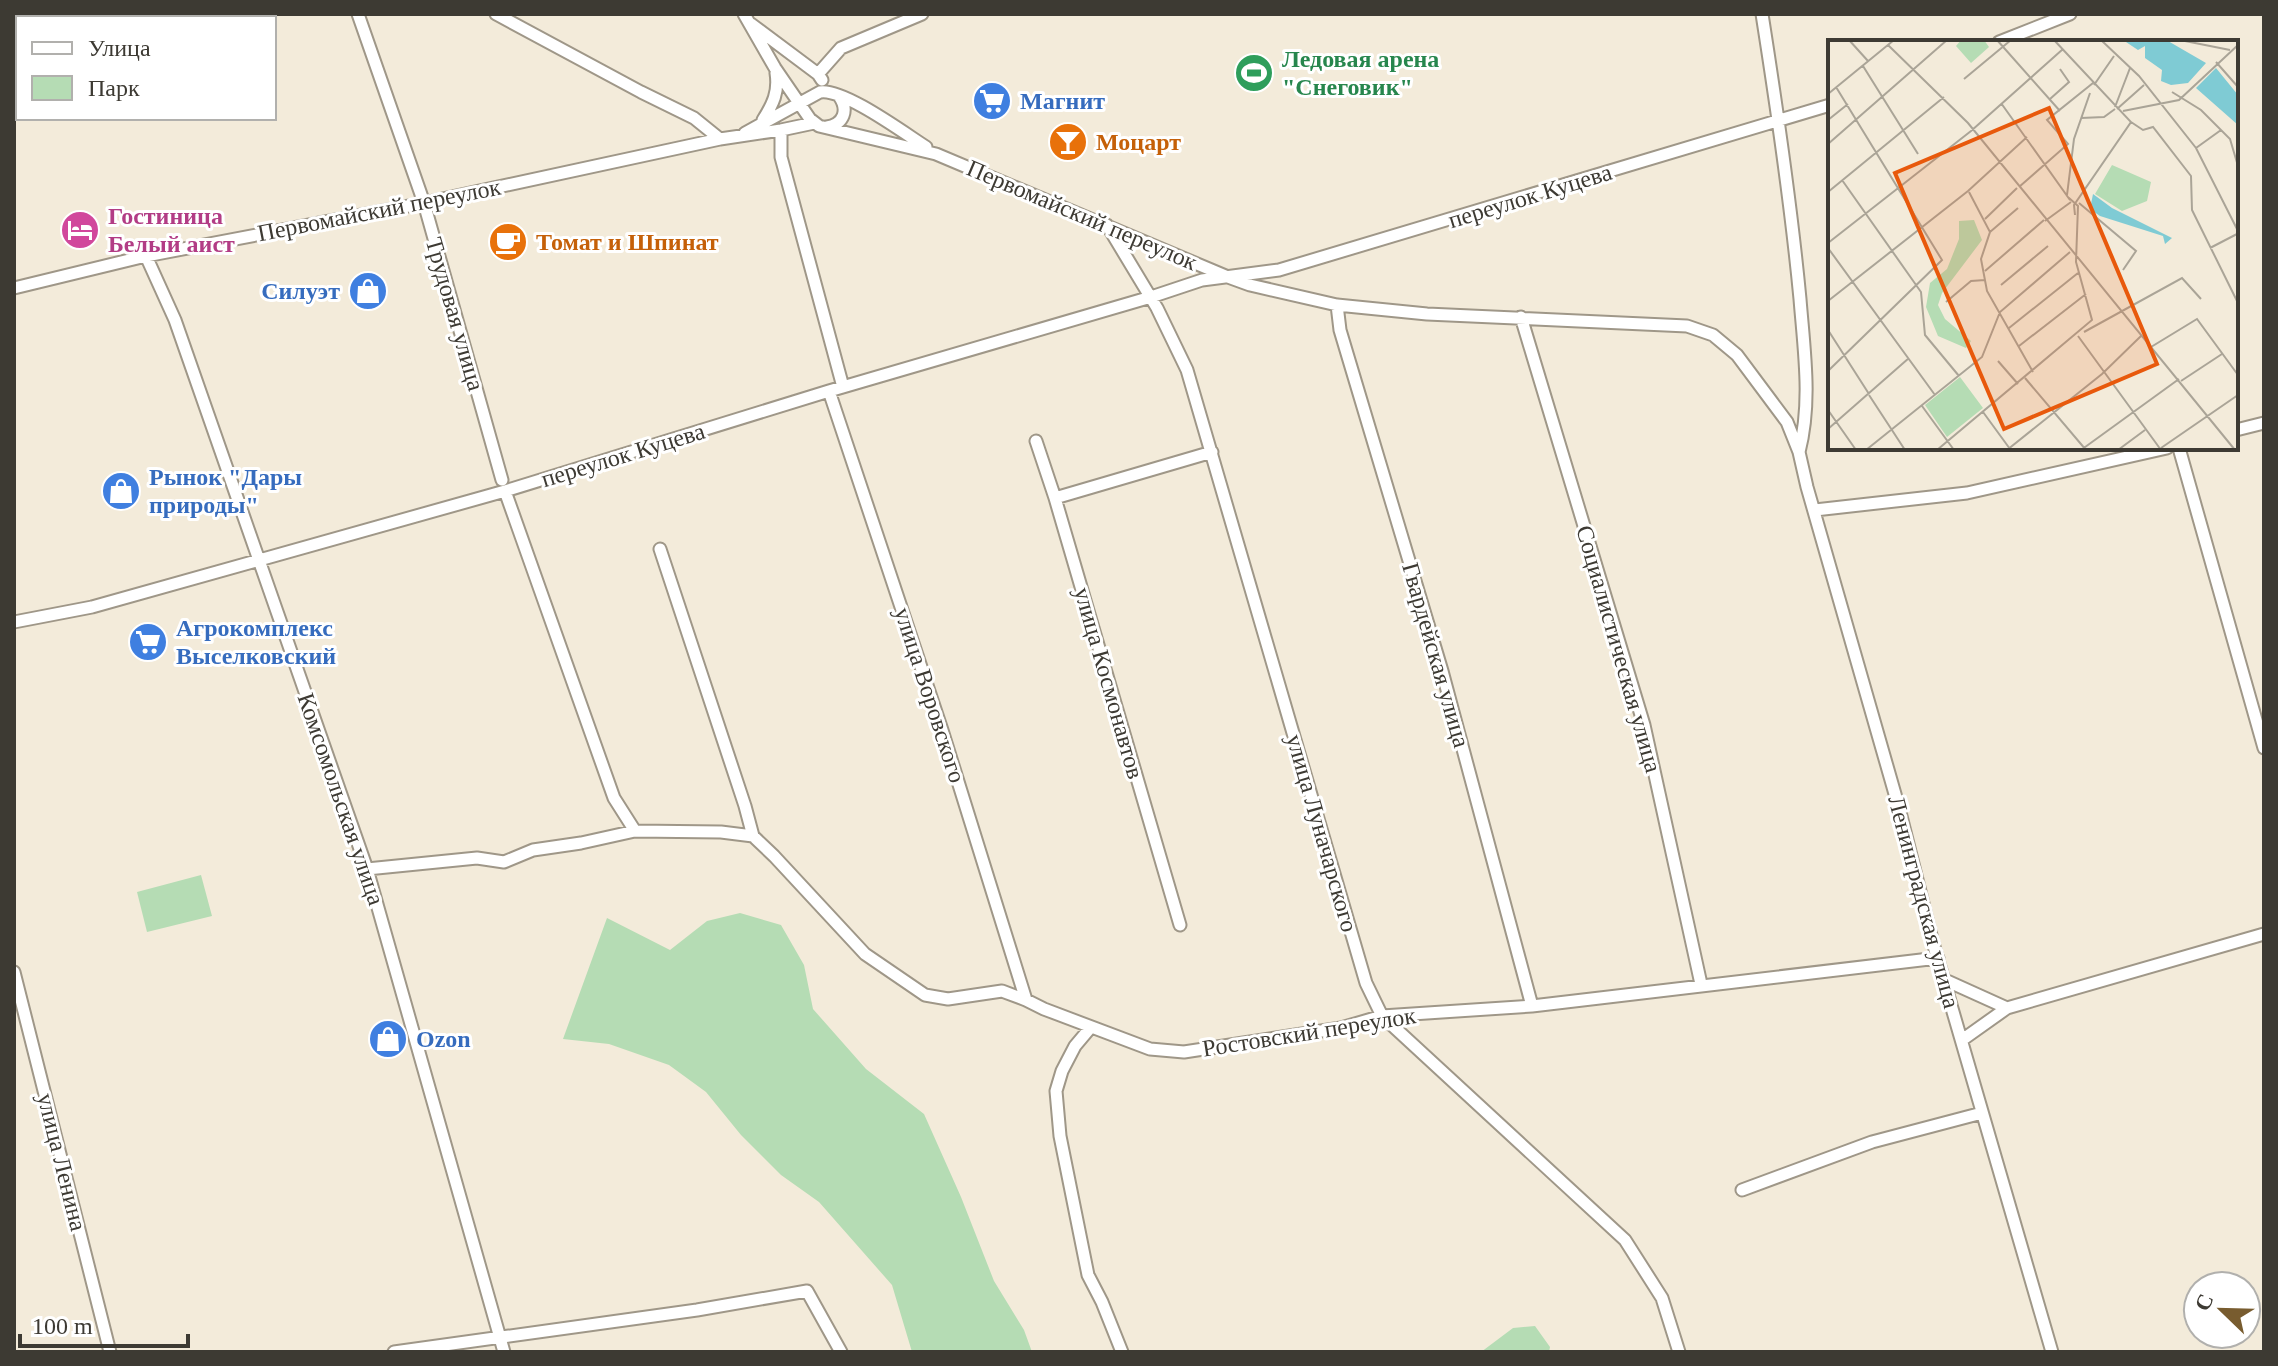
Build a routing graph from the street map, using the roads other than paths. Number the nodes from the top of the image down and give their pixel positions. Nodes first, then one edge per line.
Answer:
1 (358, 14) edge
2 (496, 14) edge
3 (922, 14) edge
4 (1762, 14) edge
5 (2070, 14) edge
6 (746, 17) edge
7 (2017, 39) edge
8 (775, 68) junction
9 (818, 74) junction
10 (833, 92) junction
11 (815, 94) junction
12 (800, 102) junction
13 (1828, 106) edge
14 (816, 121) junction
15 (1779, 122) junction
16 (761, 123) junction
17 (781, 130) junction
18 (743, 134) junction
19 (720, 139) junction
20 (936, 154) junction
21 (424, 203) junction
22 (1107, 224) junction
23 (146, 256) junction
24 (1228, 277) junction
25 (14, 288) edge
26 (1151, 297) junction
27 (1337, 305) junction
28 (1521, 317) junction
29 (1737, 355) joint
30 (843, 387) junction
31 (829, 391) junction
32 (2264, 423) edge
33 (2238, 430) edge
34 (1036, 441) dead end
35 (2158, 450) edge
36 (2180, 450) edge
37 (1212, 452) junction
38 (1799, 452) junction
39 (503, 486) junction
40 (1055, 498) junction
41 (1815, 510) junction
42 (660, 549) dead end
43 (259, 559) junction
44 (14, 622) edge
45 (2264, 748) edge
46 (635, 831) junction
47 (753, 836) junction
48 (367, 869) junction
49 (1180, 925) dead end
50 (2264, 934) edge
51 (1938, 958) junction
52 (14, 972) edge
53 (1945, 980) junction
54 (1701, 984) junction
55 (1026, 1000) junction
56 (1532, 1006) junction
57 (2007, 1008) junction
58 (1382, 1016) junction
59 (1091, 1027) junction
60 (1962, 1040) junction
61 (1982, 1113) junction
62 (1742, 1190) dead end
63 (500, 1337) junction
64 (110, 1352) edge
65 (394, 1352) edge
66 (504, 1352) edge
67 (841, 1352) edge
68 (1122, 1352) edge
69 (1679, 1352) edge
70 (2052, 1352) edge

1 - 21 street, Трудовая улица
2 - 19 street
3 - 9 street
4 - 15 street, Ленинградская улица
5 - 7 street
6 - 8 street
6 - 9 street
8 - 12 street
8 - 16 street
9 - 10 street
10 - 11 street
10 - 14 street
10 - 20 street, Первомайский переулок
11 - 12 street, Первомайский переулок
11 - 14 street
12 - 14 street
12 - 16 street, Первомайский переулок
13 - 15 street, переулок Куцева
14 - 17 street, Первомайский переулок
14 - 20 street, Первомайский переулок
15 - 24 street, переулок Куцева
15 - 38 street, Ленинградская улица
16 - 18 street, Первомайский переулок
17 - 18 street, Первомайский переулок
17 - 30 street
18 - 19 street, Первомайский переулок
19 - 21 street, Первомайский переулок
20 - 22 street, Первомайский переулок
21 - 23 street, Первомайский переулок
21 - 39 street, Трудовая улица
22 - 24 street, Первомайский переулок
22 - 26 street, улица Луначарского
23 - 25 street, Первомайский переулок
23 - 43 street, Комсомольская улица
24 - 26 street, переулок Куцева
24 - 27 street, переулок Куцева
26 - 30 street, переулок Куцева
26 - 37 street, улица Луначарского
27 - 28 street, переулок Куцева
27 - 56 street, Гвардейская улица
28 - 29 street, переулок Куцева
28 - 54 street, Социалистическая улица
29 - 38 street, Ленинградская улица
30 - 31 street, переулок Куцева
31 - 39 street, переулок Куцева
31 - 55 street, улица Воровского
32 - 33 street
34 - 40 street, улица Космонавтов
35 - 41 street
36 - 45 street
37 - 40 street
37 - 58 street, улица Луначарского
38 - 41 street, Ленинградская улица
39 - 43 street, переулок Куцева
39 - 46 street, Трудовая улица
40 - 49 street, улица Космонавтов
41 - 51 street, Ленинградская улица
42 - 47 street, Ростовский переулок
43 - 44 street, переулок Куцева
43 - 48 street, Комсомольская улица
46 - 47 street
46 - 48 street
47 - 55 street, Ростовский переулок
48 - 63 street, Комсомольская улица
50 - 57 street
51 - 53 street, Ленинградская улица
51 - 54 street, Ростовский переулок
52 - 64 street, улица Ленина
53 - 57 street
53 - 60 street, Ленинградская улица
54 - 56 street, Ростовский переулок
55 - 59 street, Ростовский переулок
56 - 58 street, Ростовский переулок
57 - 60 street
58 - 59 street, Ростовский переулок
58 - 69 street, улица Луначарского
59 - 68 street
60 - 61 street, Ленинградская улица
61 - 62 street
61 - 70 street, Ленинградская улица
63 - 65 street
63 - 66 street, Комсомольская улица
63 - 67 street

